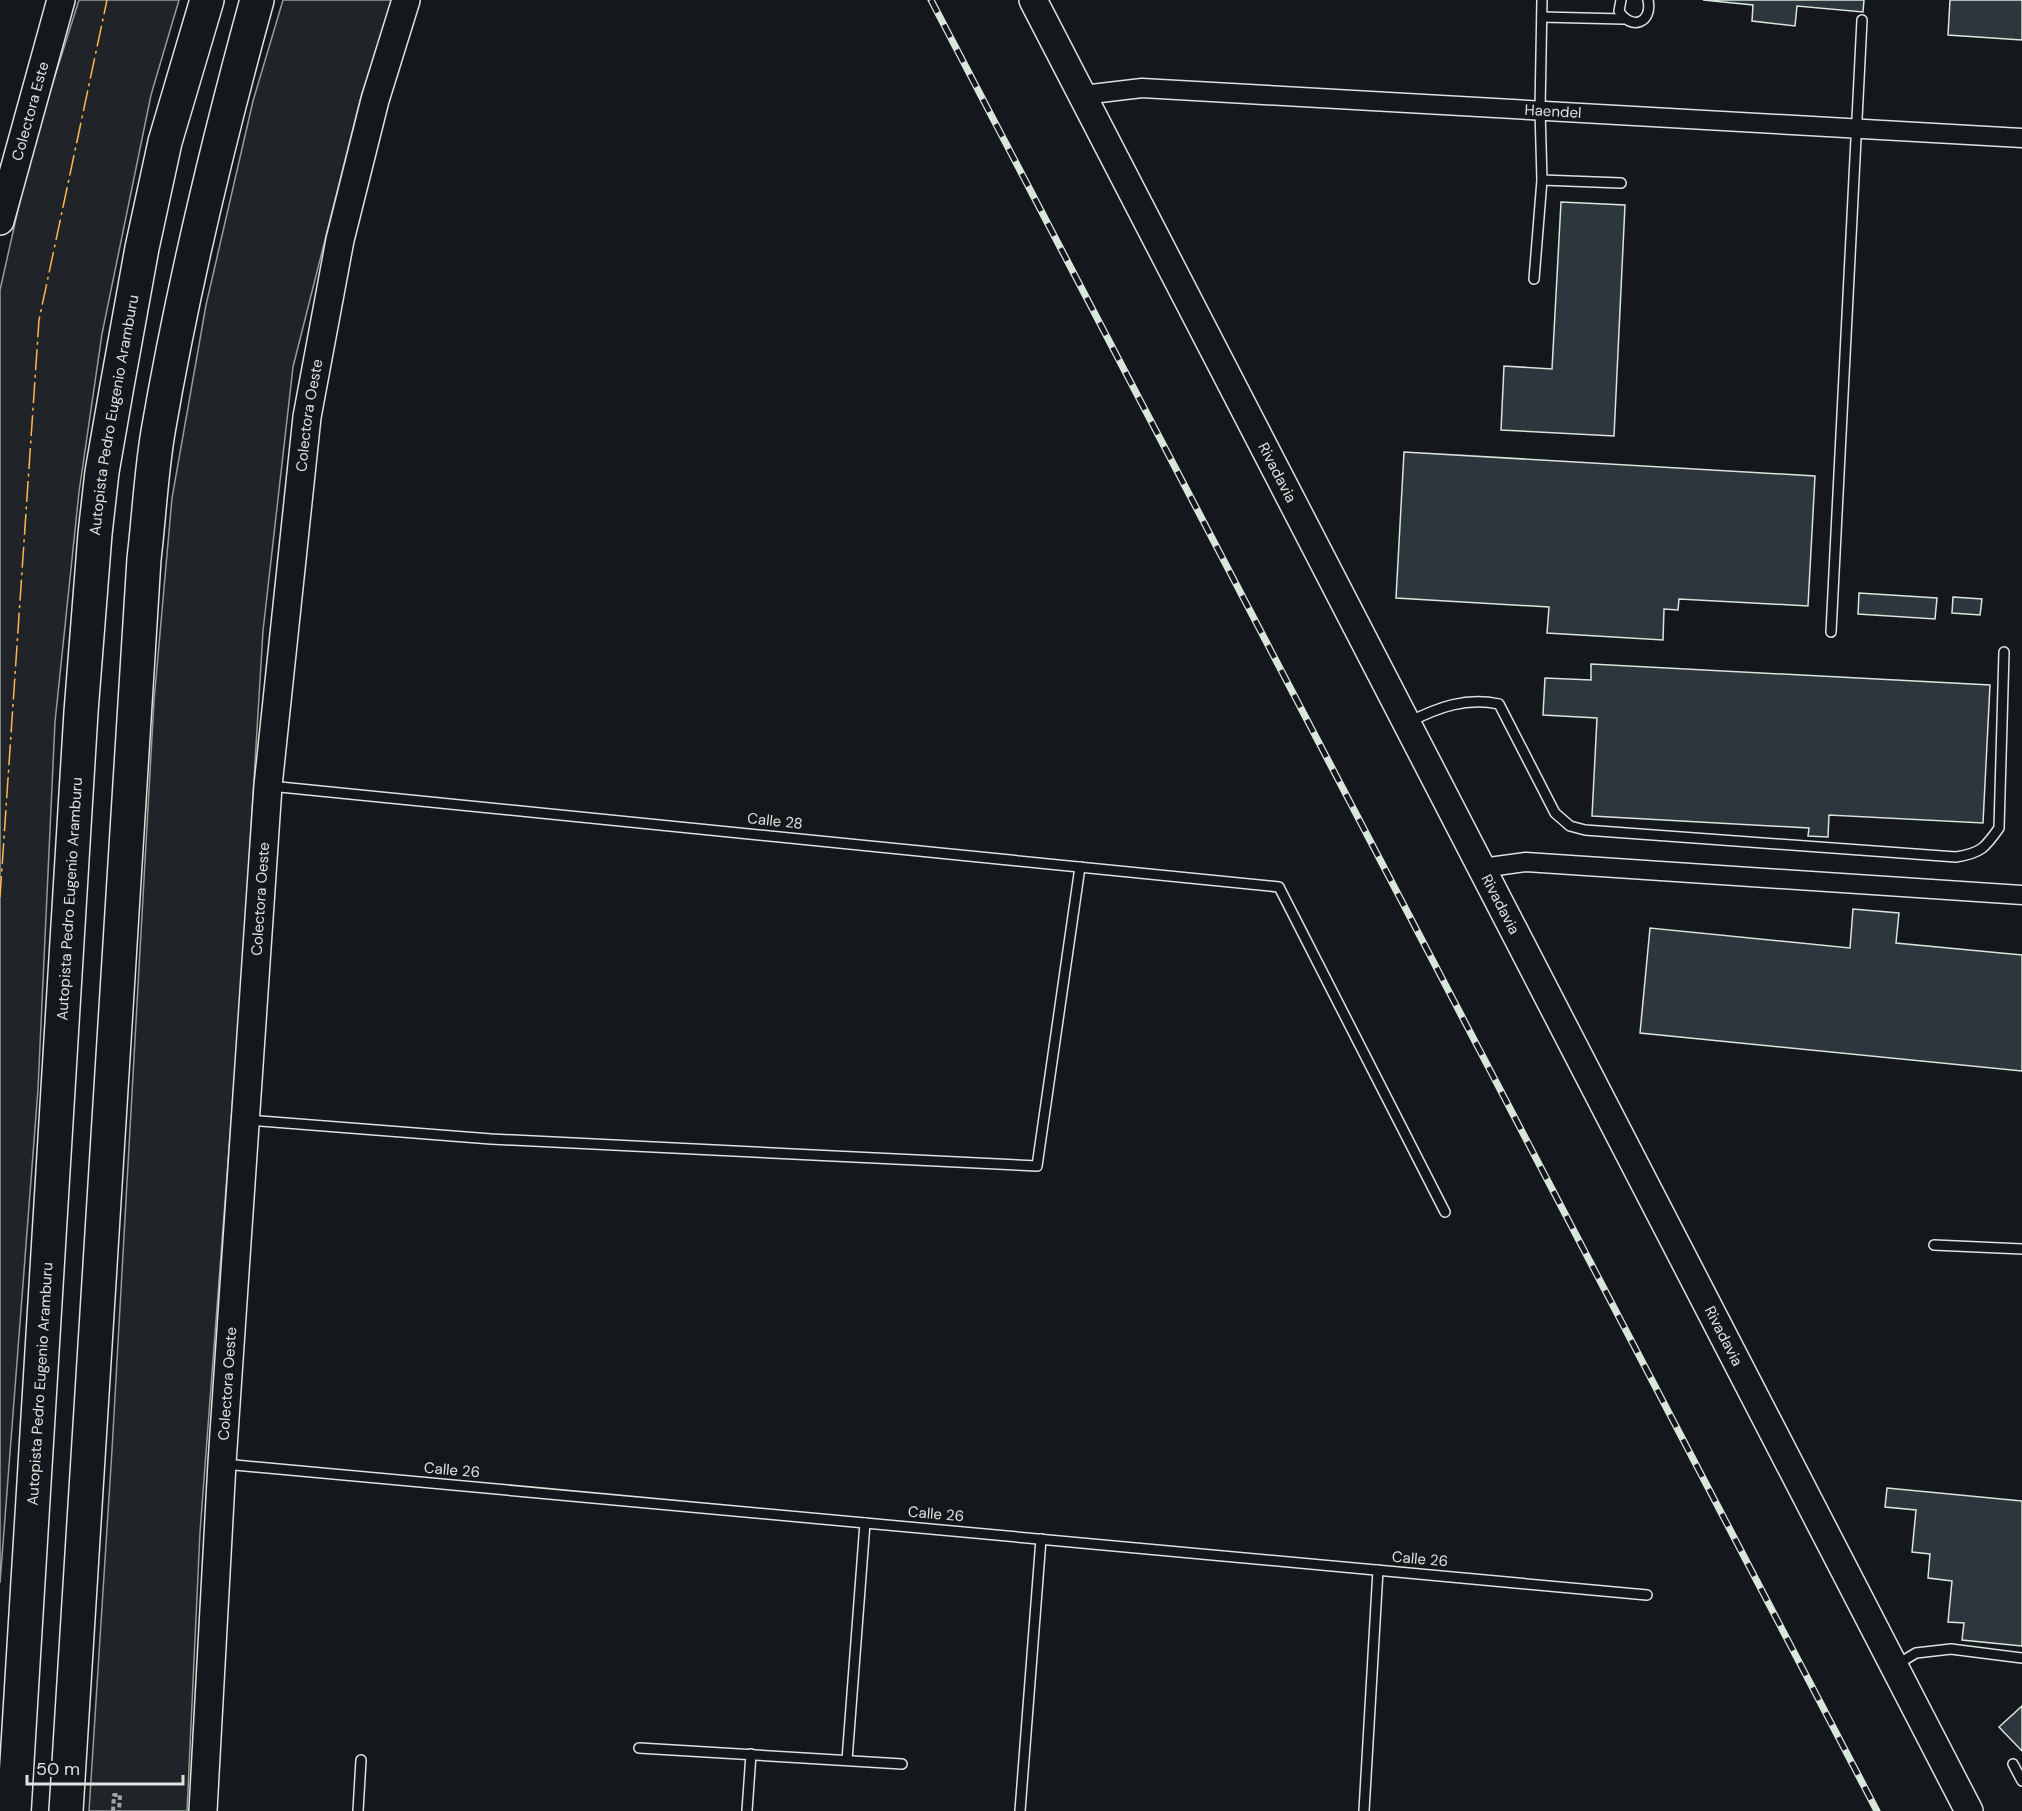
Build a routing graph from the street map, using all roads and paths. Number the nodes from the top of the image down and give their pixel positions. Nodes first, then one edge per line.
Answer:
1 (61, 0) edge
2 (207, 0) edge
3 (257, 0) edge
4 (406, 0) edge
5 (1033, 0) edge
6 (1542, 0) edge
7 (1621, 0) edge
8 (1648, 0) edge
9 (1542, 17) junction
10 (1623, 19) junction
11 (1862, 20) dead end
12 (1083, 95) junction
13 (1540, 110) junction
14 (1857, 128) junction
15 (2022, 138) edge
16 (1542, 180) junction
17 (1621, 183) dead end
18 (0, 221) edge
19 (1534, 279) dead end
20 (1831, 632) dead end
21 (2004, 652) dead end
22 (1407, 723) junction
23 (268, 786) junction
24 (1080, 867) junction
25 (1482, 868) junction
26 (2022, 895) edge
27 (246, 1119) junction
28 (1445, 1212) dead end
29 (1935, 1245) dead end
30 (2022, 1249) edge
31 (222, 1463) junction
32 (866, 1523) junction
33 (1041, 1539) junction
34 (1378, 1570) junction
35 (1647, 1595) dead end
36 (2022, 1658) edge
37 (1894, 1666) junction
38 (639, 1748) dead end
39 (751, 1754) junction
40 (361, 1760) dead end
41 (847, 1760) junction
42 (902, 1764) dead end
43 (2013, 1764) dead end
44 (2022, 1781) edge
45 (14, 1811) edge
46 (66, 1811) edge
47 (113, 1811) edge
48 (119, 1811) edge
49 (203, 1811) edge
50 (358, 1811) edge
51 (747, 1811) edge
52 (1020, 1811) edge
53 (1364, 1811) edge
54 (1969, 1811) edge

1 - 18 street, Colectora Este
2 - 45 highway, Autopista Pedro Eugenio Aramburu
3 - 46 highway
4 - 23 street, Colectora Oeste
5 - 12 street, Rivadavia
6 - 9 lane
7 - 10 lane
8 - 10 lane
9 - 10 lane
9 - 13 lane
11 - 14 lane
12 - 13 street, Haendel
12 - 22 street, Rivadavia
13 - 14 street, Haendel
13 - 16 lane
14 - 15 street, Haendel
14 - 20 lane
16 - 17 lane
16 - 19 lane
21 - 22 lane
22 - 25 street, Rivadavia
23 - 24 lane, Calle 28
23 - 27 street, Colectora Oeste
24 - 27 lane
24 - 28 lane, Calle 28
25 - 26 street
25 - 37 street, Rivadavia
27 - 31 street, Colectora Oeste
29 - 30 lane
31 - 32 lane, Calle 26
31 - 49 street, Colectora Oeste
32 - 33 lane, Calle 26
32 - 41 lane
33 - 34 lane, Calle 26
33 - 52 lane
34 - 35 lane, Calle 26
34 - 53 lane
36 - 37 lane
37 - 54 street, Rivadavia
38 - 39 lane
39 - 41 lane
39 - 51 lane
40 - 50 lane
41 - 42 lane
43 - 44 lane
47 - 48 path

